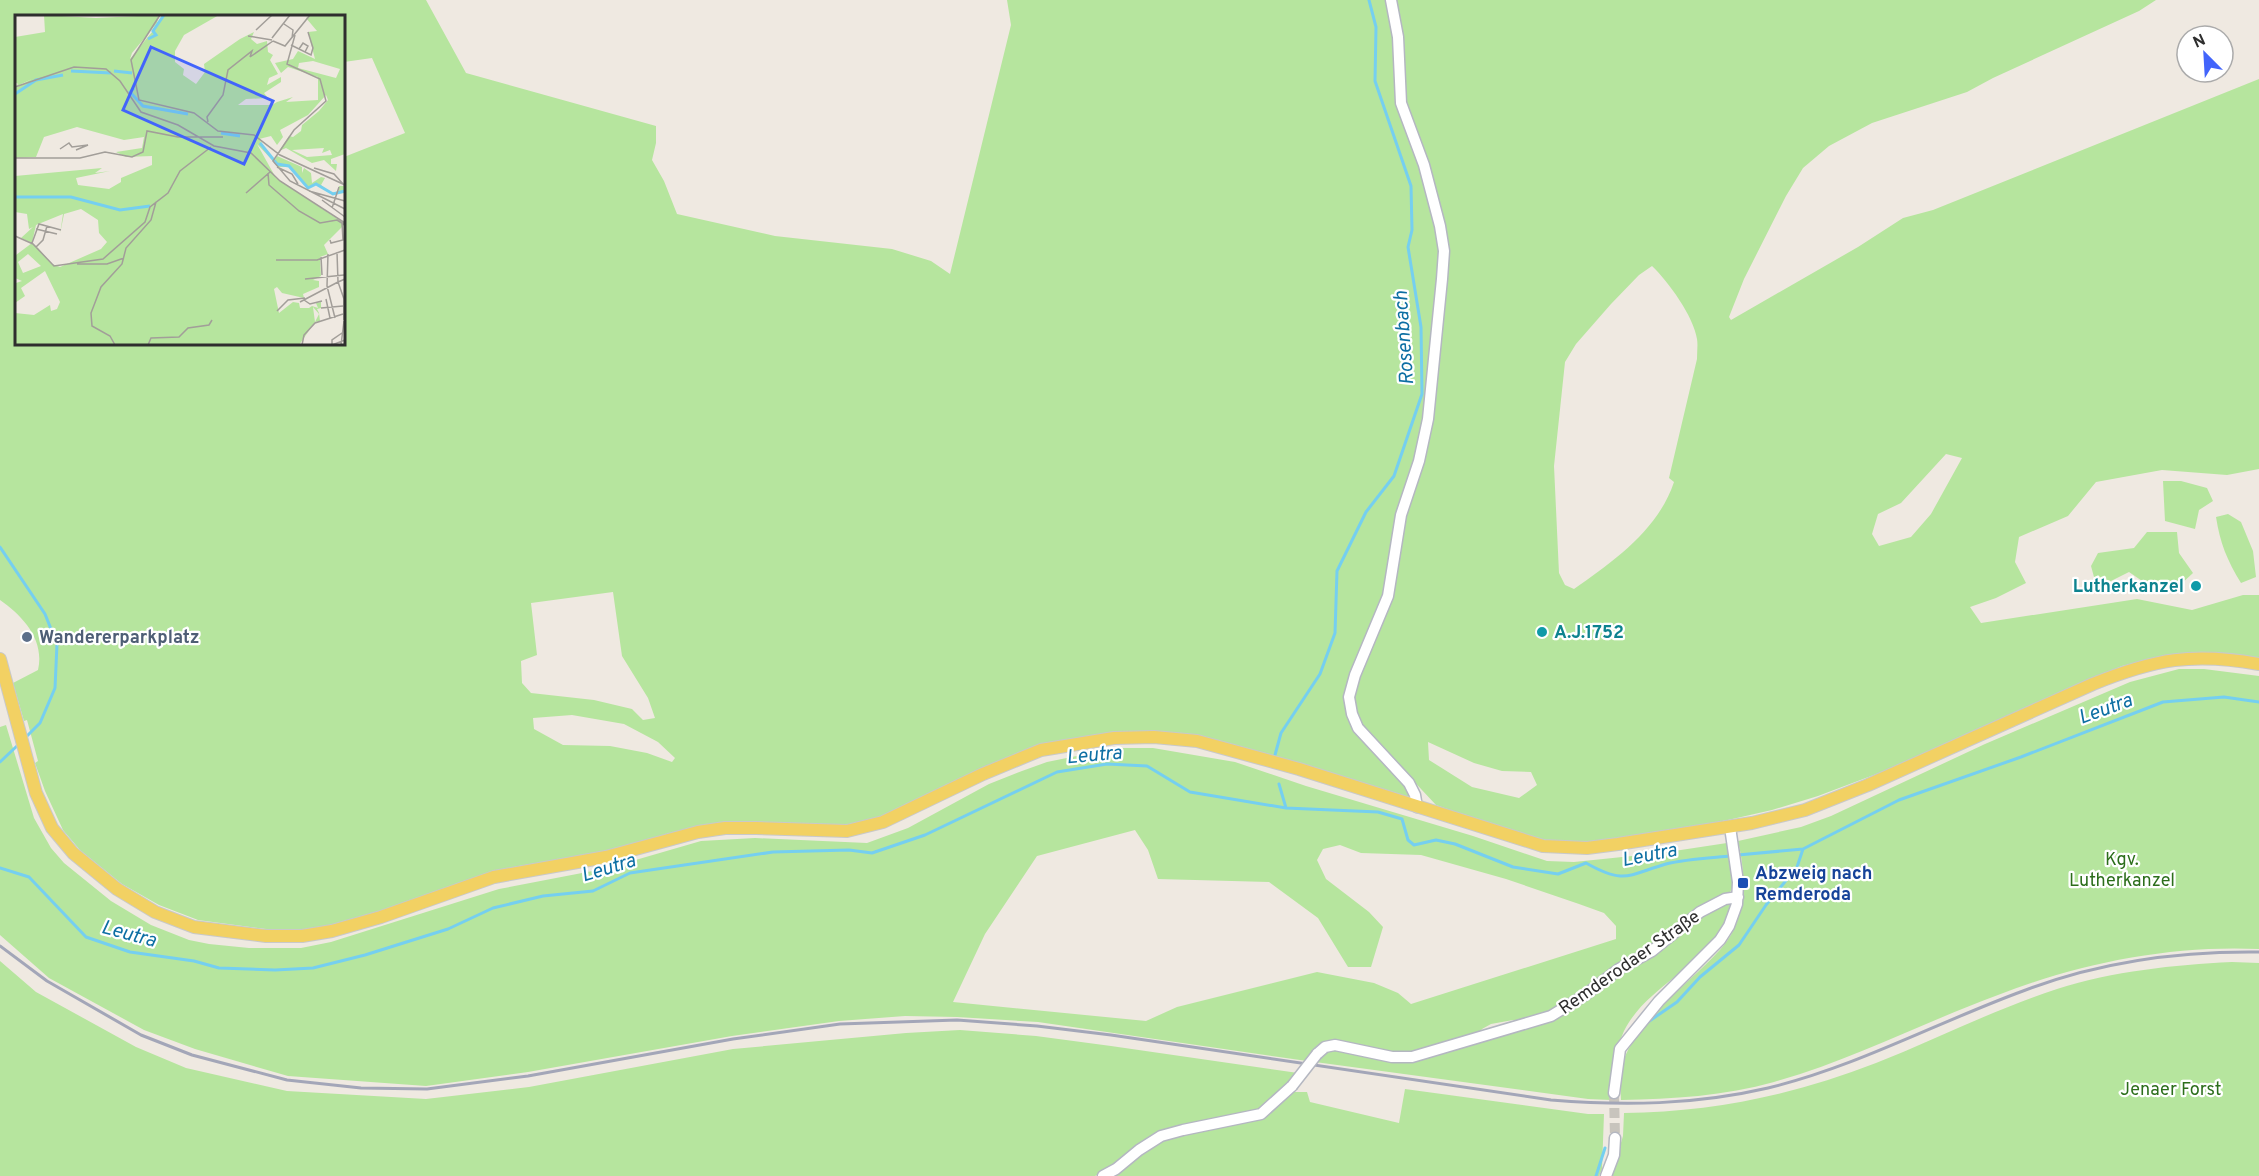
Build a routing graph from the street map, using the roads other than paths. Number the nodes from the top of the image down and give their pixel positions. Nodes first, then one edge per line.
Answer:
1 (1391, 0) edge
2 (0, 658) edge
3 (2259, 664) edge
4 (1417, 807) junction
5 (1730, 827) junction
6 (1738, 897) junction
7 (1614, 1093) tunnel mouth
8 (1615, 1138) tunnel mouth
9 (1102, 1176) edge
10 (1606, 1176) edge

1 - 4 street
2 - 4 main road
3 - 5 main road
4 - 5 main road
5 - 6 street
6 - 7 street
6 - 9 street, Remderodaer Straße, bridge
8 - 10 street

